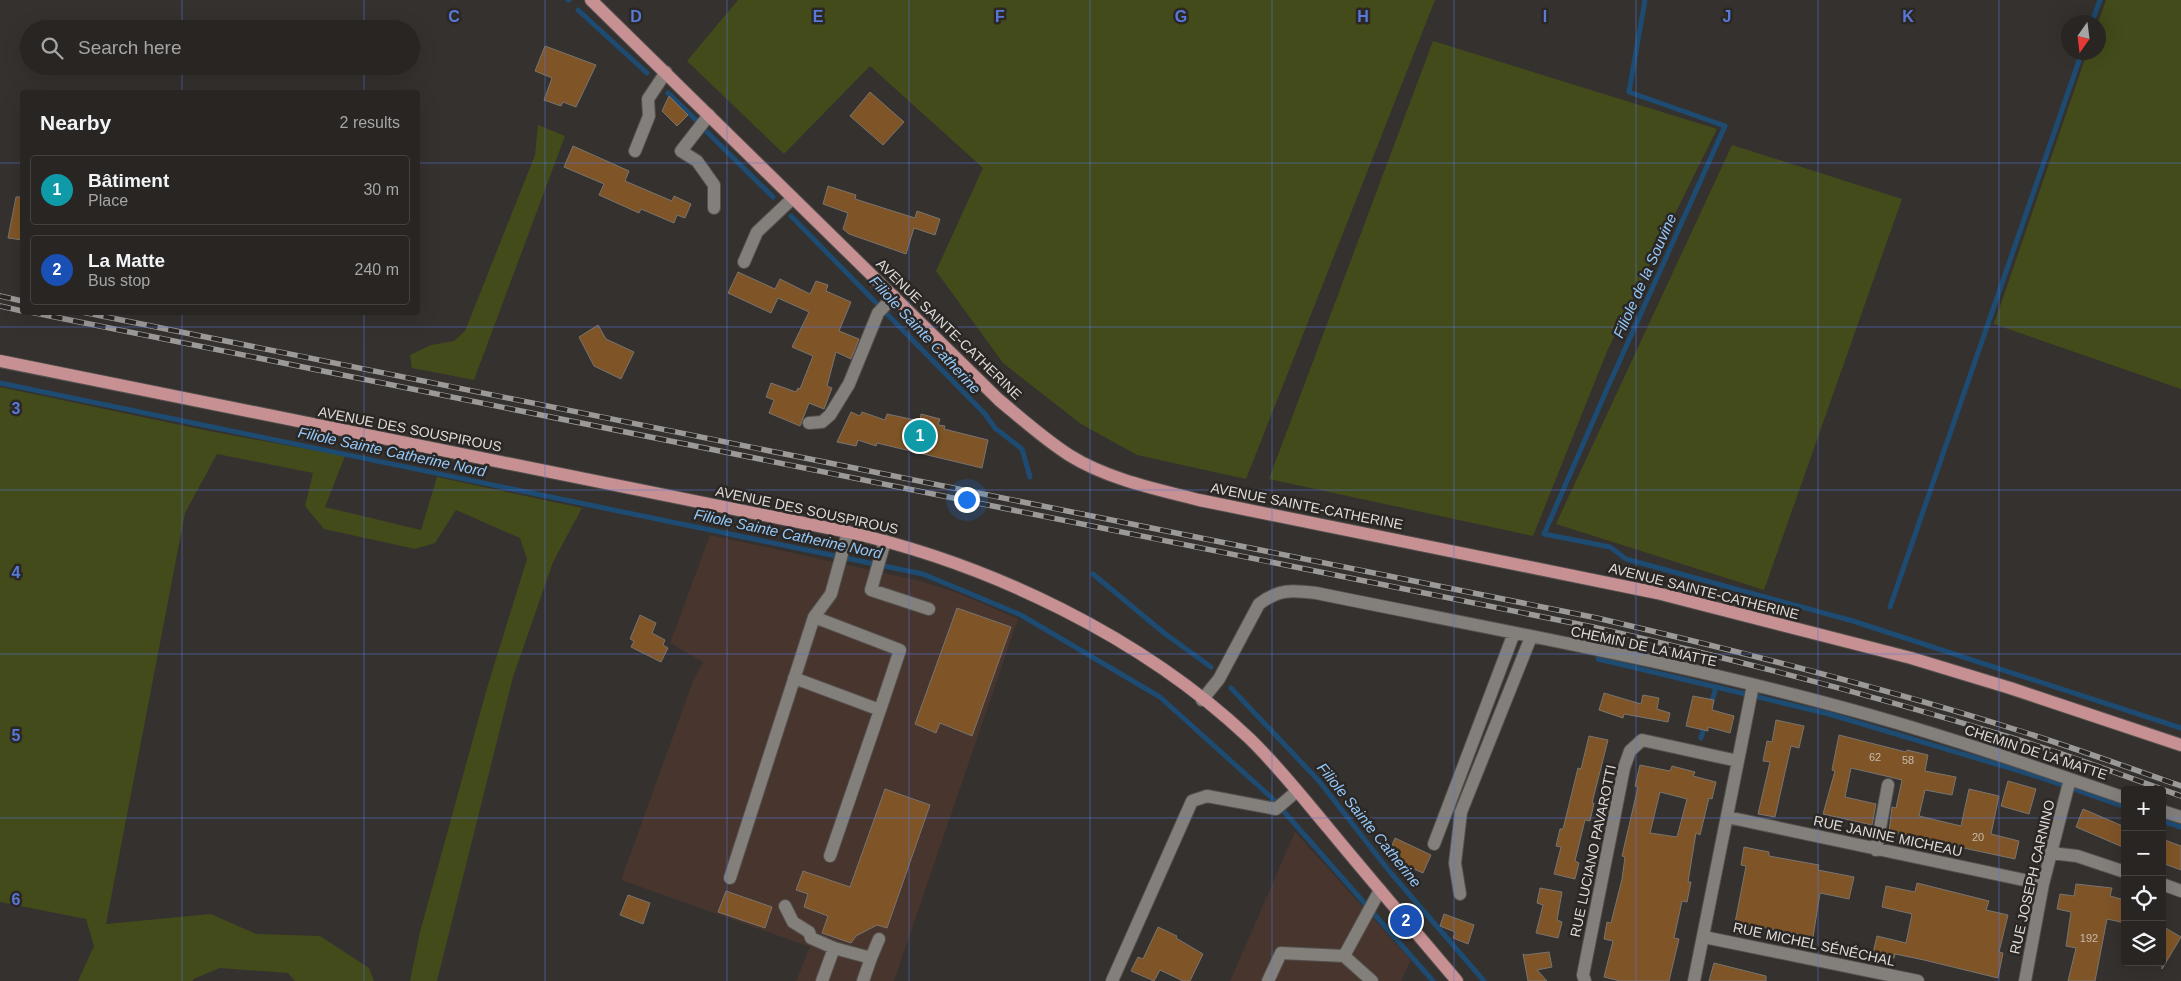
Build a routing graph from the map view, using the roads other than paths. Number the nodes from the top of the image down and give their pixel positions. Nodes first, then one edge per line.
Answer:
1 (590, 0) edge
2 (666, 72) junction
3 (709, 115) junction
4 (635, 152) dead end
5 (793, 198) junction
6 (714, 208) dead end
7 (744, 262) dead end
8 (891, 299) junction
9 (0, 361) edge
10 (808, 423) dead end
11 (848, 532) junction
12 (885, 541) junction
13 (929, 609) dead end
14 (814, 616) junction
15 (1514, 633) junction
16 (1531, 637) junction
17 (794, 678) junction
18 (1753, 685) junction
19 (1202, 700) junction
20 (880, 710) junction
21 (2181, 745) edge
22 (1738, 761) junction
23 (2070, 779) junction
24 (1888, 785) dead end
25 (1297, 791) junction
26 (2121, 797) edge
27 (2166, 812) edge
28 (1727, 817) junction
29 (2181, 817) edge
30 (1434, 844) dead end
31 (1876, 850) junction
32 (2051, 853) junction
33 (830, 856) dead end
34 (2121, 871) edge
35 (730, 878) dead end
36 (2043, 884) junction
37 (2166, 885) edge
38 (1380, 890) junction
39 (2181, 891) edge
40 (1460, 894) dead end
41 (785, 906) dead end
42 (1704, 937) junction
43 (879, 939) dead end
44 (834, 948) junction
45 (1344, 956) junction
46 (871, 958) junction
47 (822, 981) edge
48 (863, 981) edge
49 (1112, 981) edge
50 (1268, 981) edge
51 (1372, 981) edge
52 (1456, 981) edge
53 (1585, 981) edge
54 (1694, 981) edge
55 (1918, 981) edge
56 (2025, 981) edge

1 - 2 main road, AVENUE SAINTE-CATHERINE
2 - 3 main road, AVENUE SAINTE-CATHERINE
2 - 4 street
3 - 5 main road, AVENUE SAINTE-CATHERINE
3 - 6 street
5 - 7 street
5 - 8 main road, AVENUE SAINTE-CATHERINE
8 - 10 street
8 - 21 main road, AVENUE SAINTE-CATHERINE
9 - 11 main road, AVENUE DES SOUSPIROUS
11 - 12 main road, AVENUE DES SOUSPIROUS
11 - 14 street
12 - 13 street
12 - 19 main road, AVENUE DES SOUSPIROUS
14 - 17 street
14 - 20 street
15 - 16 street, CHEMIN DE LA MATTE
15 - 19 street, CHEMIN DE LA MATTE
15 - 30 street
16 - 18 street, CHEMIN DE LA MATTE
16 - 40 street
17 - 20 street
17 - 35 street
18 - 22 street
18 - 23 street, CHEMIN DE LA MATTE
19 - 25 main road, AVENUE DES SOUSPIROUS
20 - 33 street
22 - 28 street
22 - 53 street, RUE LUCIANO PAVAROTTI
23 - 26 street, CHEMIN DE LA MATTE
23 - 32 street, RUE JOSEPH CARNINO
24 - 31 street
25 - 38 main road, AVENUE DES SOUSPIROUS
25 - 49 street
27 - 29 street
28 - 31 street, RUE JANINE MICHEAU
28 - 42 street
31 - 36 street, RUE JANINE MICHEAU
32 - 34 street
32 - 36 street, RUE JOSEPH CARNINO
36 - 56 street, RUE JOSEPH CARNINO
37 - 39 street
38 - 45 street
38 - 52 main road, AVENUE DES SOUSPIROUS
41 - 44 street
42 - 54 street
42 - 55 street, RUE MICHEL SÉNÉCHAL
43 - 46 street
44 - 46 street
44 - 47 street
45 - 50 street
45 - 51 street
46 - 48 street

